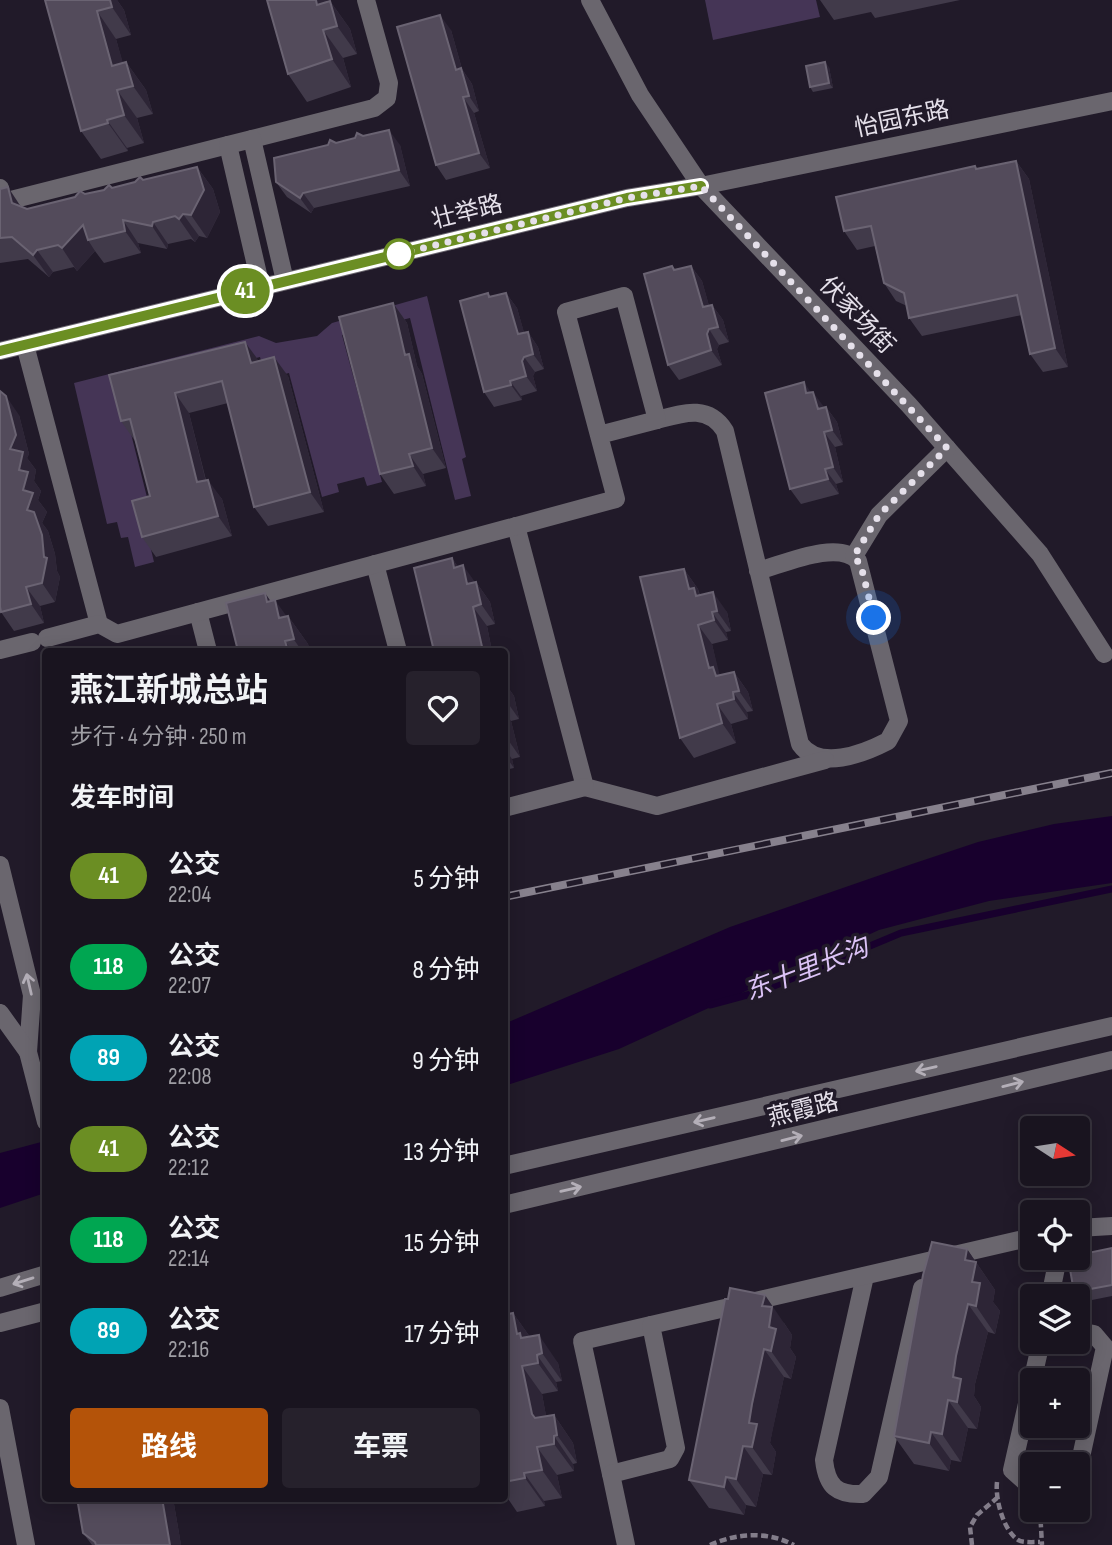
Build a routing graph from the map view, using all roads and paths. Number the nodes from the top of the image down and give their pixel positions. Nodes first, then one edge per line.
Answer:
1 (366, 0) edge
2 (590, 0) edge
3 (1112, 101) edge
4 (253, 139) junction
5 (228, 145) junction
6 (701, 186) junction
7 (0, 188) edge
8 (285, 281) junction
9 (261, 287) junction
10 (25, 345) junction
11 (0, 351) edge
12 (657, 419) junction
13 (599, 435) junction
14 (947, 448) junction
15 (516, 526) junction
16 (854, 556) junction
17 (375, 564) junction
18 (758, 571) junction
19 (198, 612) junction
20 (99, 624) junction
21 (207, 648) edge
22 (397, 648) edge
23 (0, 650) edge
24 (1104, 654) dead end
25 (825, 760) junction
26 (585, 787) junction
27 (508, 807) edge
28 (0, 865) edge
29 (0, 1013) edge
30 (1112, 1027) edge
31 (28, 1052) junction
32 (1112, 1060) edge
33 (42, 1106) edge
34 (508, 1165) edge
35 (508, 1204) edge
36 (1112, 1226) edge
37 (1090, 1227) edge
38 (1020, 1240) edge
39 (928, 1261) junction
40 (42, 1276) edge
41 (865, 1276) junction
42 (0, 1288) edge
43 (42, 1312) edge
44 (0, 1323) edge
45 (651, 1325) junction
46 (1090, 1333) edge
47 (1038, 1354) edge
48 (0, 1408) edge
49 (1082, 1452) edge
50 (1012, 1470) junction
51 (611, 1474) junction
52 (1020, 1477) edge
53 (997, 1498) junction
54 (1040, 1522) edge
55 (1041, 1544) edge
56 (26, 1545) edge
57 (626, 1545) edge
58 (710, 1545) edge
59 (794, 1545) edge
60 (972, 1545) edge

1 - 4 street
2 - 6 street, 伏家场街
3 - 6 street, 怡园东路
4 - 5 street
4 - 8 street
5 - 7 street
5 - 9 street
6 - 8 street, 壮举路
6 - 14 street, 伏家场街
8 - 9 street, 壮举路
9 - 10 street, 壮举路
10 - 11 street, 壮举路
10 - 20 street
12 - 13 street
12 - 13 street
12 - 18 street
13 - 15 street
14 - 16 street
14 - 24 street, 伏家场街
15 - 17 street
15 - 26 street
16 - 18 street
16 - 25 street
17 - 19 street
17 - 22 street
18 - 25 street
19 - 20 street
19 - 21 street
20 - 23 street
25 - 26 street
26 - 27 street
31 -> 28 street
29 - 31 street
30 -> 34 street, 燕霞路
31 - 33 street
35 -> 32 street, 燕霞路
36 - 37 street
38 - 39 street
39 - 41 street
39 - 41 street
40 -> 42 street
41 - 45 street
43 - 44 street
45 - 51 street
45 - 51 street
46 - 49 street
47 - 50 street
48 - 56 street
50 - 52 street
50 - 53 path
51 - 57 street
53 - 55 path
53 - 60 path
54 - 55 path
58 - 59 path

